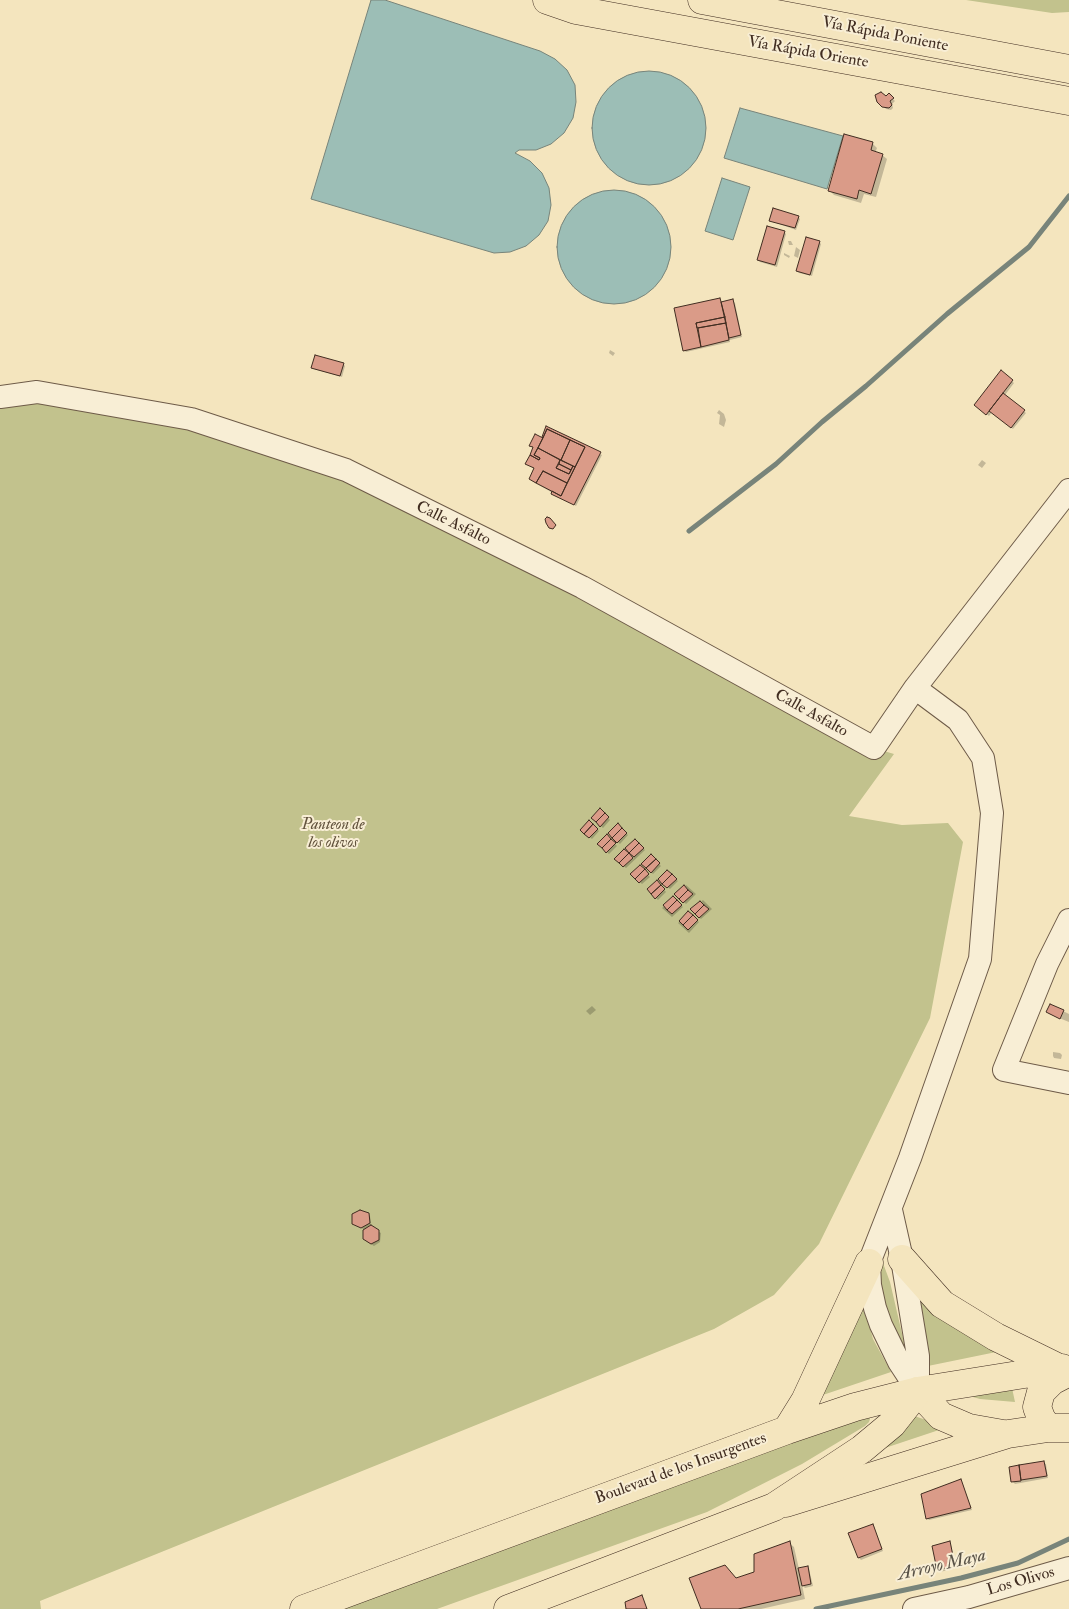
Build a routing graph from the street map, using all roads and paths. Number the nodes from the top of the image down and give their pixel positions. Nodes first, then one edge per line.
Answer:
1 (547, 0) edge
2 (702, 0) edge
3 (1069, 70) edge
4 (1069, 101) edge
5 (0, 397) edge
6 (1069, 490) edge
7 (915, 688) junction
8 (1069, 920) edge
9 (1069, 1084) edge
10 (891, 1210) junction
11 (902, 1259) junction
12 (870, 1263) junction
13 (1066, 1369) edge
14 (918, 1392) junction
15 (1058, 1428) edge
16 (787, 1430) junction
17 (1008, 1434) junction
18 (774, 1507) junction
19 (1069, 1568) edge
20 (969, 1597) junction
21 (304, 1609) edge
22 (508, 1609) edge
23 (914, 1609) edge
24 (949, 1609) edge

1 - 4 main road, Vía Rápida Oriente
2 - 3 main road, Vía Rápida Poniente
5 - 7 street, Calle Asfalto
6 - 7 street
7 - 10 street
8 - 9 street
10 - 11 street
10 - 12 street
11 - 13 main road
11 - 14 street
12 - 14 street
12 - 16 main road
13 - 14 main road, Boulevard de los Insurgentes
13 - 15 main road
14 - 16 main road, Boulevard de los Insurgentes
14 - 17 main road
14 - 18 main road
15 - 17 main road
16 - 21 main road, Boulevard de los Insurgentes
17 - 18 main road
18 - 22 main road
19 - 20 street, Los Olivos
20 - 23 street, Los Olivos
20 - 24 street

